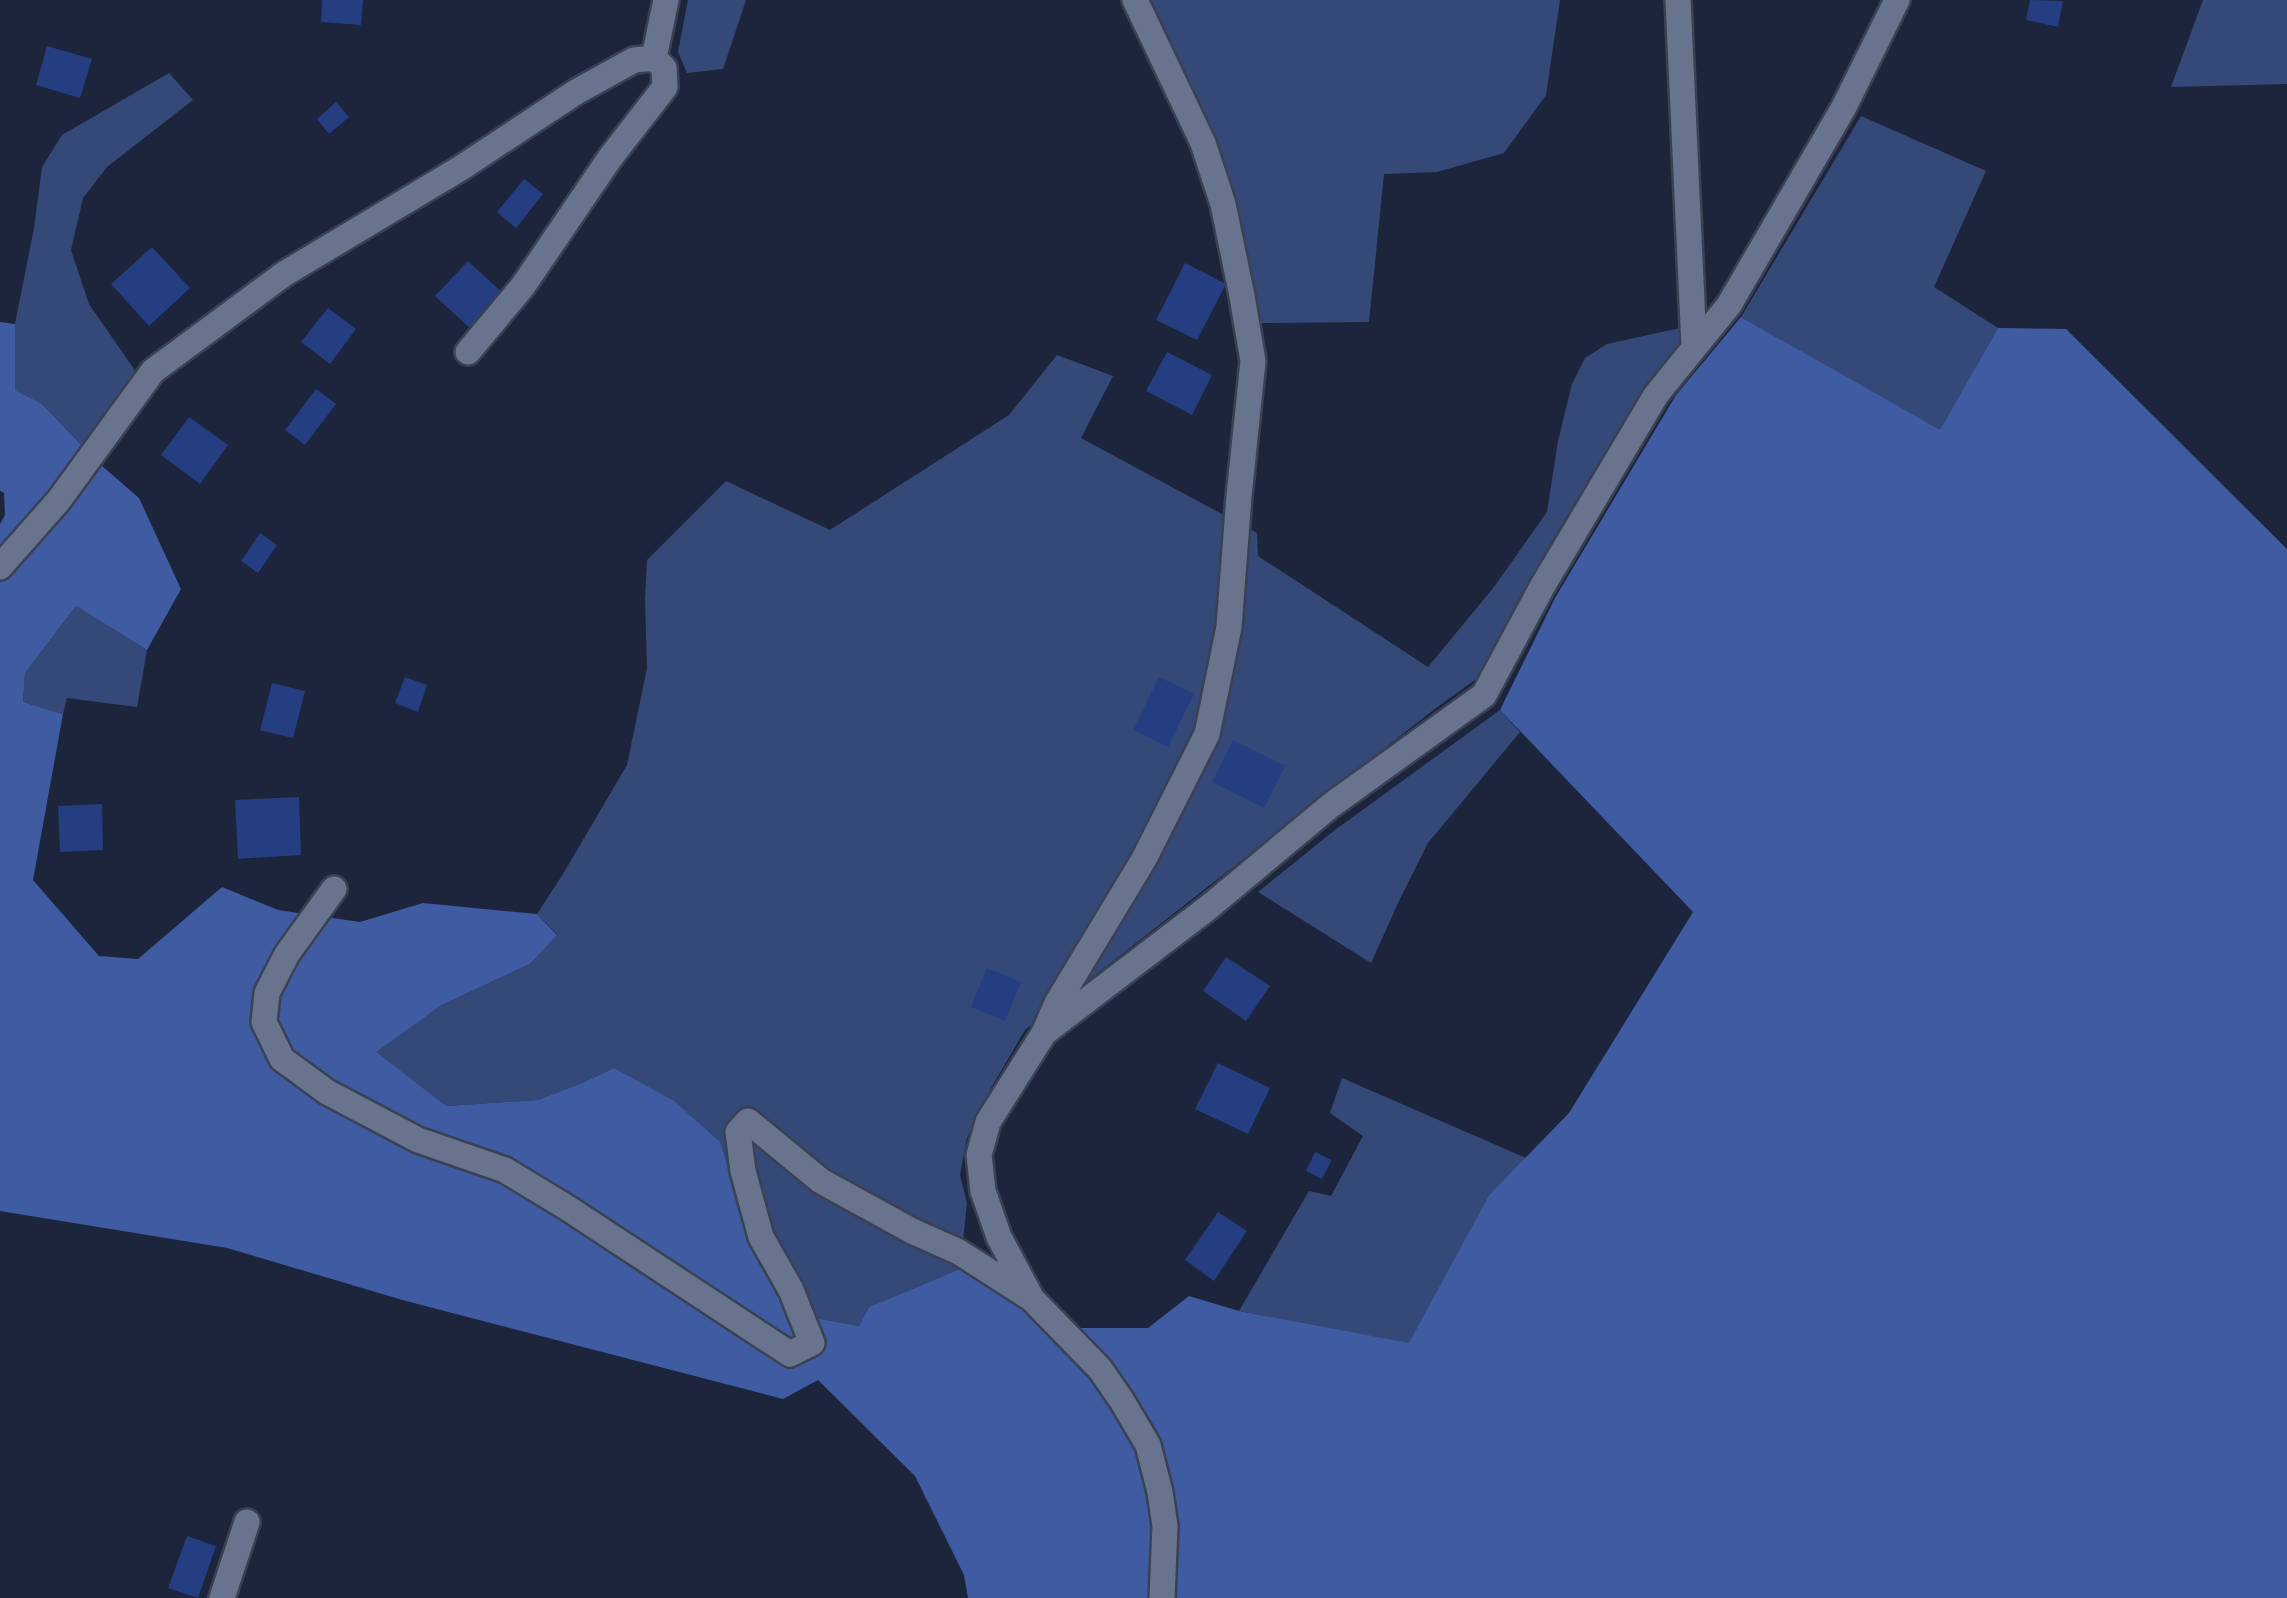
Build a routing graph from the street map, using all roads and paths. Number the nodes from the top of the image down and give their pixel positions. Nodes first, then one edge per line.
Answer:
1 (666, 0) edge
2 (1135, 0) edge
3 (1678, 0) edge
4 (1897, 0) edge
5 (654, 58) junction
6 (1694, 346) junction
7 (468, 352) dead end
8 (0, 568) edge
9 (334, 889) dead end
10 (1044, 1033) junction
11 (1032, 1299) junction
12 (247, 1522) dead end
13 (222, 1598) edge
14 (1162, 1598) edge

1 - 5 street
2 - 10 street
3 - 6 street
4 - 6 street
5 - 7 street
5 - 8 street
6 - 10 street
9 - 11 street
10 - 11 street
11 - 14 street
12 - 13 street

